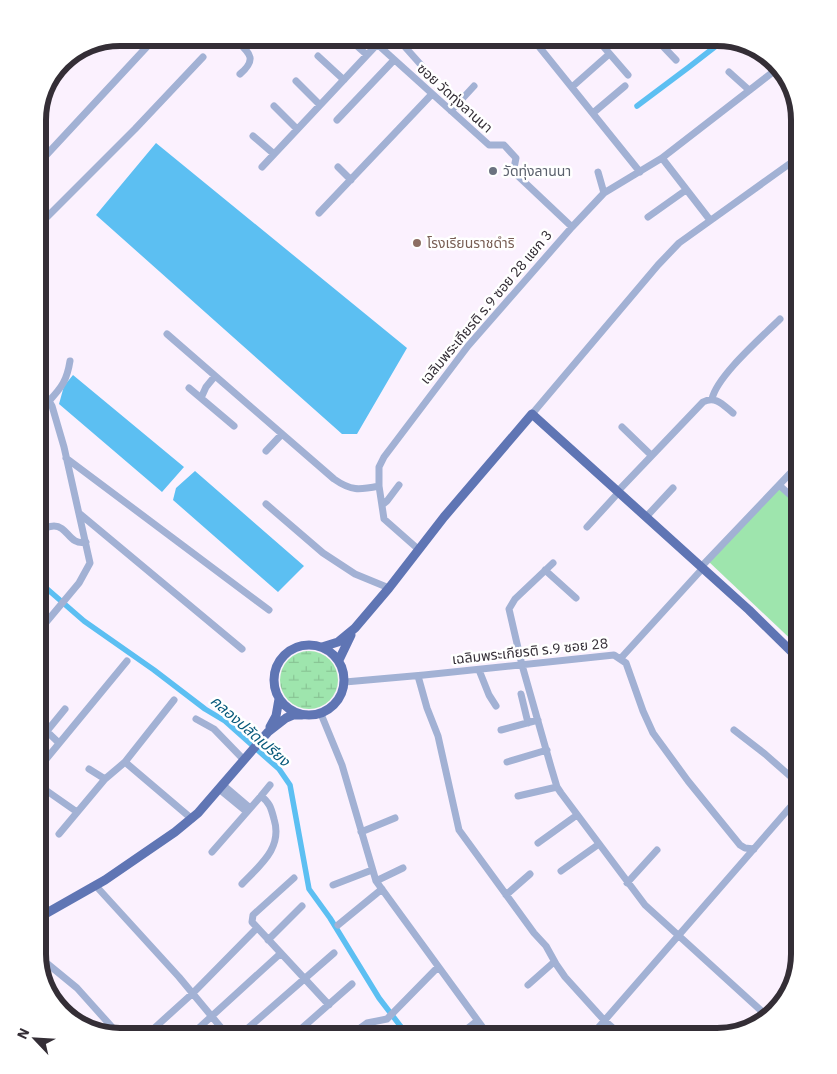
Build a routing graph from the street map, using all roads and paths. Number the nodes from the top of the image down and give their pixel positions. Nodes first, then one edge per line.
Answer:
1 (148, 46) edge
2 (243, 46) edge
3 (357, 46) edge
4 (375, 46) edge
5 (379, 46) edge
6 (404, 46) edge
7 (539, 46) edge
8 (603, 46) edge
9 (663, 46) edge
10 (367, 55) junction
11 (318, 56) dead end
12 (607, 56) dead end
13 (204, 57) dead end
14 (394, 60) junction
15 (676, 60) dead end
16 (422, 66) dead end
17 (729, 72) dead end
18 (773, 73) edge
19 (240, 74) dead end
20 (628, 75) dead end
21 (344, 80) junction
22 (296, 81) dead end
23 (474, 86) dead end
24 (626, 86) dead end
25 (572, 87) junction
26 (749, 90) junction
27 (432, 94) junction
28 (320, 104) junction
29 (274, 106) dead end
30 (451, 111) junction
31 (593, 113) junction
32 (338, 120) dead end
33 (297, 129) junction
34 (253, 136) dead end
35 (274, 154) junction
36 (46, 155) edge
37 (662, 158) junction
38 (791, 163) edge
39 (262, 167) dead end
40 (338, 167) dead end
41 (598, 172) dead end
42 (640, 172) junction
43 (351, 180) junction
44 (686, 190) junction
45 (604, 193) junction
46 (319, 213) dead end
47 (648, 217) dead end
48 (46, 218) edge
49 (710, 220) junction
50 (572, 226) junction
51 (780, 320) dead end
52 (167, 334) dead end
53 (70, 361) dead end
54 (215, 376) junction
55 (189, 388) dead end
56 (46, 398) edge
57 (201, 398) junction
58 (712, 399) junction
59 (49, 401) junction
60 (532, 414) junction
61 (733, 414) dead end
62 (234, 426) dead end
63 (622, 427) dead end
64 (282, 434) junction
65 (266, 452) dead end
66 (651, 455) junction
67 (66, 458) junction
68 (791, 473) edge
69 (398, 485) dead end
70 (779, 485) junction
71 (379, 486) junction
72 (673, 488) dead end
73 (618, 492) junction
74 (791, 496) edge
75 (266, 504) dead end
76 (382, 505) junction
77 (79, 514) junction
78 (646, 517) junction
79 (587, 527) dead end
80 (46, 528) edge
81 (86, 542) junction
82 (418, 549) junction
83 (553, 562) dead end
84 (702, 568) junction
85 (545, 570) junction
86 (389, 588) junction
87 (576, 598) dead end
88 (270, 610) dead end
89 (46, 623) edge
90 (355, 628) junction
91 (322, 647) junction
92 (242, 649) dead end
93 (791, 650) edge
94 (621, 658) junction
95 (339, 660) junction
96 (127, 662) dead end
97 (522, 665) junction
98 (479, 670) junction
99 (418, 676) junction
100 (345, 682) junction
101 (521, 694) dead end
102 (279, 699) junction
103 (174, 700) dead end
104 (496, 706) dead end
105 (66, 709) dead end
106 (321, 714) junction
107 (302, 715) junction
108 (196, 719) dead end
109 (538, 720) junction
110 (528, 723) junction
111 (501, 730) dead end
112 (734, 730) dead end
113 (47, 731) joint
114 (268, 732) junction
115 (59, 743) junction
116 (547, 750) junction
117 (46, 758) edge
118 (246, 758) junction
119 (125, 762) junction
120 (507, 762) dead end
121 (89, 769) dead end
122 (791, 776) edge
123 (105, 779) junction
124 (270, 784) dead end
125 (221, 787) junction
126 (557, 787) junction
127 (47, 791) dead end
128 (261, 796) junction
129 (518, 796) dead end
130 (791, 809) edge
131 (248, 810) junction
132 (77, 812) junction
133 (577, 815) junction
134 (395, 818) dead end
135 (192, 819) junction
136 (361, 832) junction
137 (58, 834) dead end
138 (538, 843) dead end
139 (599, 844) junction
140 (754, 848) junction
141 (657, 850) dead end
142 (212, 852) dead end
143 (403, 868) dead end
144 (372, 870) junction
145 (561, 871) dead end
146 (530, 874) dead end
147 (294, 878) dead end
148 (376, 881) junction
149 (627, 883) junction
150 (242, 884) dead end
151 (334, 885) dead end
152 (96, 886) junction
153 (382, 890) junction
154 (506, 895) junction
155 (302, 906) dead end
156 (46, 914) edge
157 (338, 925) dead end
158 (257, 928) junction
159 (678, 936) junction
160 (268, 940) junction
161 (281, 953) junction
162 (334, 953) dead end
163 (554, 962) junction
164 (47, 964) edge
165 (438, 967) junction
166 (305, 978) junction
167 (352, 984) dead end
168 (528, 985) dead end
169 (193, 993) junction
170 (329, 1005) junction
171 (762, 1012) edge
172 (211, 1017) junction
173 (604, 1020) junction
174 (477, 1021) junction
175 (112, 1027) edge
176 (154, 1028) edge
177 (199, 1028) edge
178 (221, 1028) edge
179 (248, 1028) edge
180 (302, 1028) edge
181 (360, 1028) edge
182 (468, 1028) edge
183 (480, 1028) edge
184 (597, 1028) edge
185 (613, 1028) edge

1 - 36 street
2 - 19 street
3 - 10 street
4 - 10 street
5 - 14 street, ซอย วัดทุ่งลานนา
6 - 16 street
7 - 25 street
8 - 20 street
9 - 15 street
10 - 21 street
11 - 21 street
12 - 25 street
13 - 48 street
14 - 27 street, ซอย วัดทุ่งลานนา
14 - 32 street
17 - 26 street
18 - 26 street, เฉลิมพระเกียรติ ร.9 ซอย 28 แยก 3
21 - 28 street
22 - 28 street
23 - 30 street
24 - 31 street
25 - 31 street
26 - 37 street, เฉลิมพระเกียรติ ร.9 ซอย 28 แยก 3
27 - 30 street, ซอย วัดทุ่งลานนา
27 - 43 street
28 - 33 street
29 - 33 street
30 - 50 street, ซอย วัดทุ่งลานนา
31 - 42 street
33 - 35 street
34 - 35 street
35 - 39 street
37 - 42 street, เฉลิมพระเกียรติ ร.9 ซอย 28 แยก 3
37 - 44 street
38 - 49 street
40 - 43 street
41 - 45 street
42 - 45 street, เฉลิมพระเกียรติ ร.9 ซอย 28 แยก 3
43 - 46 street
44 - 47 street
44 - 49 street
45 - 50 street, เฉลิมพระเกียรติ ร.9 ซอย 28 แยก 3
49 - 60 street
50 - 71 street, เฉลิมพระเกียรติ ร.9 ซอย 28 แยก 3
51 - 58 street
52 - 54 street
53 - 59 street
54 - 57 street
54 - 64 street
55 - 57 street
56 - 59 street
57 - 62 street
58 - 61 street
58 - 66 street
59 - 67 street
60 - 73 main road
60 - 82 main road
63 - 66 street
64 - 65 street
64 - 71 street
66 - 73 street
67 - 77 street
67 - 88 street
68 - 70 street
69 - 76 street
70 - 74 street
70 - 84 street
71 - 76 street, เฉลิมพระเกียรติ ร.9 ซอย 28 แยก 3
72 - 78 street
73 - 78 main road
73 - 79 street
75 - 86 street
76 - 82 street, เฉลิมพระเกียรติ ร.9 ซอย 28 แยก 3
77 - 81 street
77 - 92 street
78 - 84 main road
80 - 81 street
81 - 89 street
82 - 86 main road
83 - 85 street
84 - 93 main road
84 - 94 street
85 - 87 street
85 - 97 street
86 - 90 main road
90 - 91 main road
90 - 95 main road
91 - 95 main road
91 - 102 main road
94 - 97 street, เฉลิมพระเกียรติ ร.9 ซอย 28
94 - 140 street, เฉลิมพระเกียรติ ร.9 ซอย 28
95 - 100 main road
96 - 115 street
97 - 98 street, เฉลิมพระเกียรติ ร.9 ซอย 28
97 - 109 street
98 - 99 street, เฉลิมพระเกียรติ ร.9 ซอย 28
98 - 104 street
99 - 100 street, เฉลิมพระเกียรติ ร.9 ซอย 28
99 - 154 street
100 - 106 main road
101 - 110 street
102 - 107 main road
102 - 114 main road
103 - 119 street
105 - 113 street
106 - 107 main road
106 - 136 street
107 - 114 main road
108 - 118 street
109 - 110 street
109 - 116 street
110 - 111 street
112 - 122 street
113 - 115 street
114 - 118 main road
115 - 117 street
116 - 120 street
116 - 126 street
118 - 125 main road
119 - 123 street
119 - 135 street
121 - 123 street
123 - 132 street
124 - 128 street
125 - 131 street
125 - 135 main road
126 - 129 street
126 - 133 street
127 - 132 street
128 - 131 street
128 - 150 street
130 - 140 street
131 - 142 street
132 - 137 street
133 - 138 street
133 - 139 street
134 - 136 street
135 - 152 main road
136 - 144 street
139 - 145 street
139 - 149 street
140 - 159 street
141 - 149 street
143 - 148 street
144 - 148 street
144 - 151 street
146 - 154 street
147 - 158 street
148 - 153 street
149 - 159 street
152 - 156 main road
152 - 169 street
153 - 157 street
153 - 165 street
154 - 163 street
155 - 160 street
158 - 160 street
158 - 169 street
159 - 171 street
159 - 173 street
160 - 161 street
161 - 166 street
161 - 172 street
162 - 166 street
163 - 168 street
163 - 173 street
164 - 175 street
165 - 174 street
165 - 181 street
166 - 170 street
166 - 179 street
167 - 170 street
169 - 172 street
169 - 176 street
170 - 180 street
172 - 177 street
172 - 178 street
173 - 184 street
173 - 185 street
174 - 182 street
174 - 183 street

